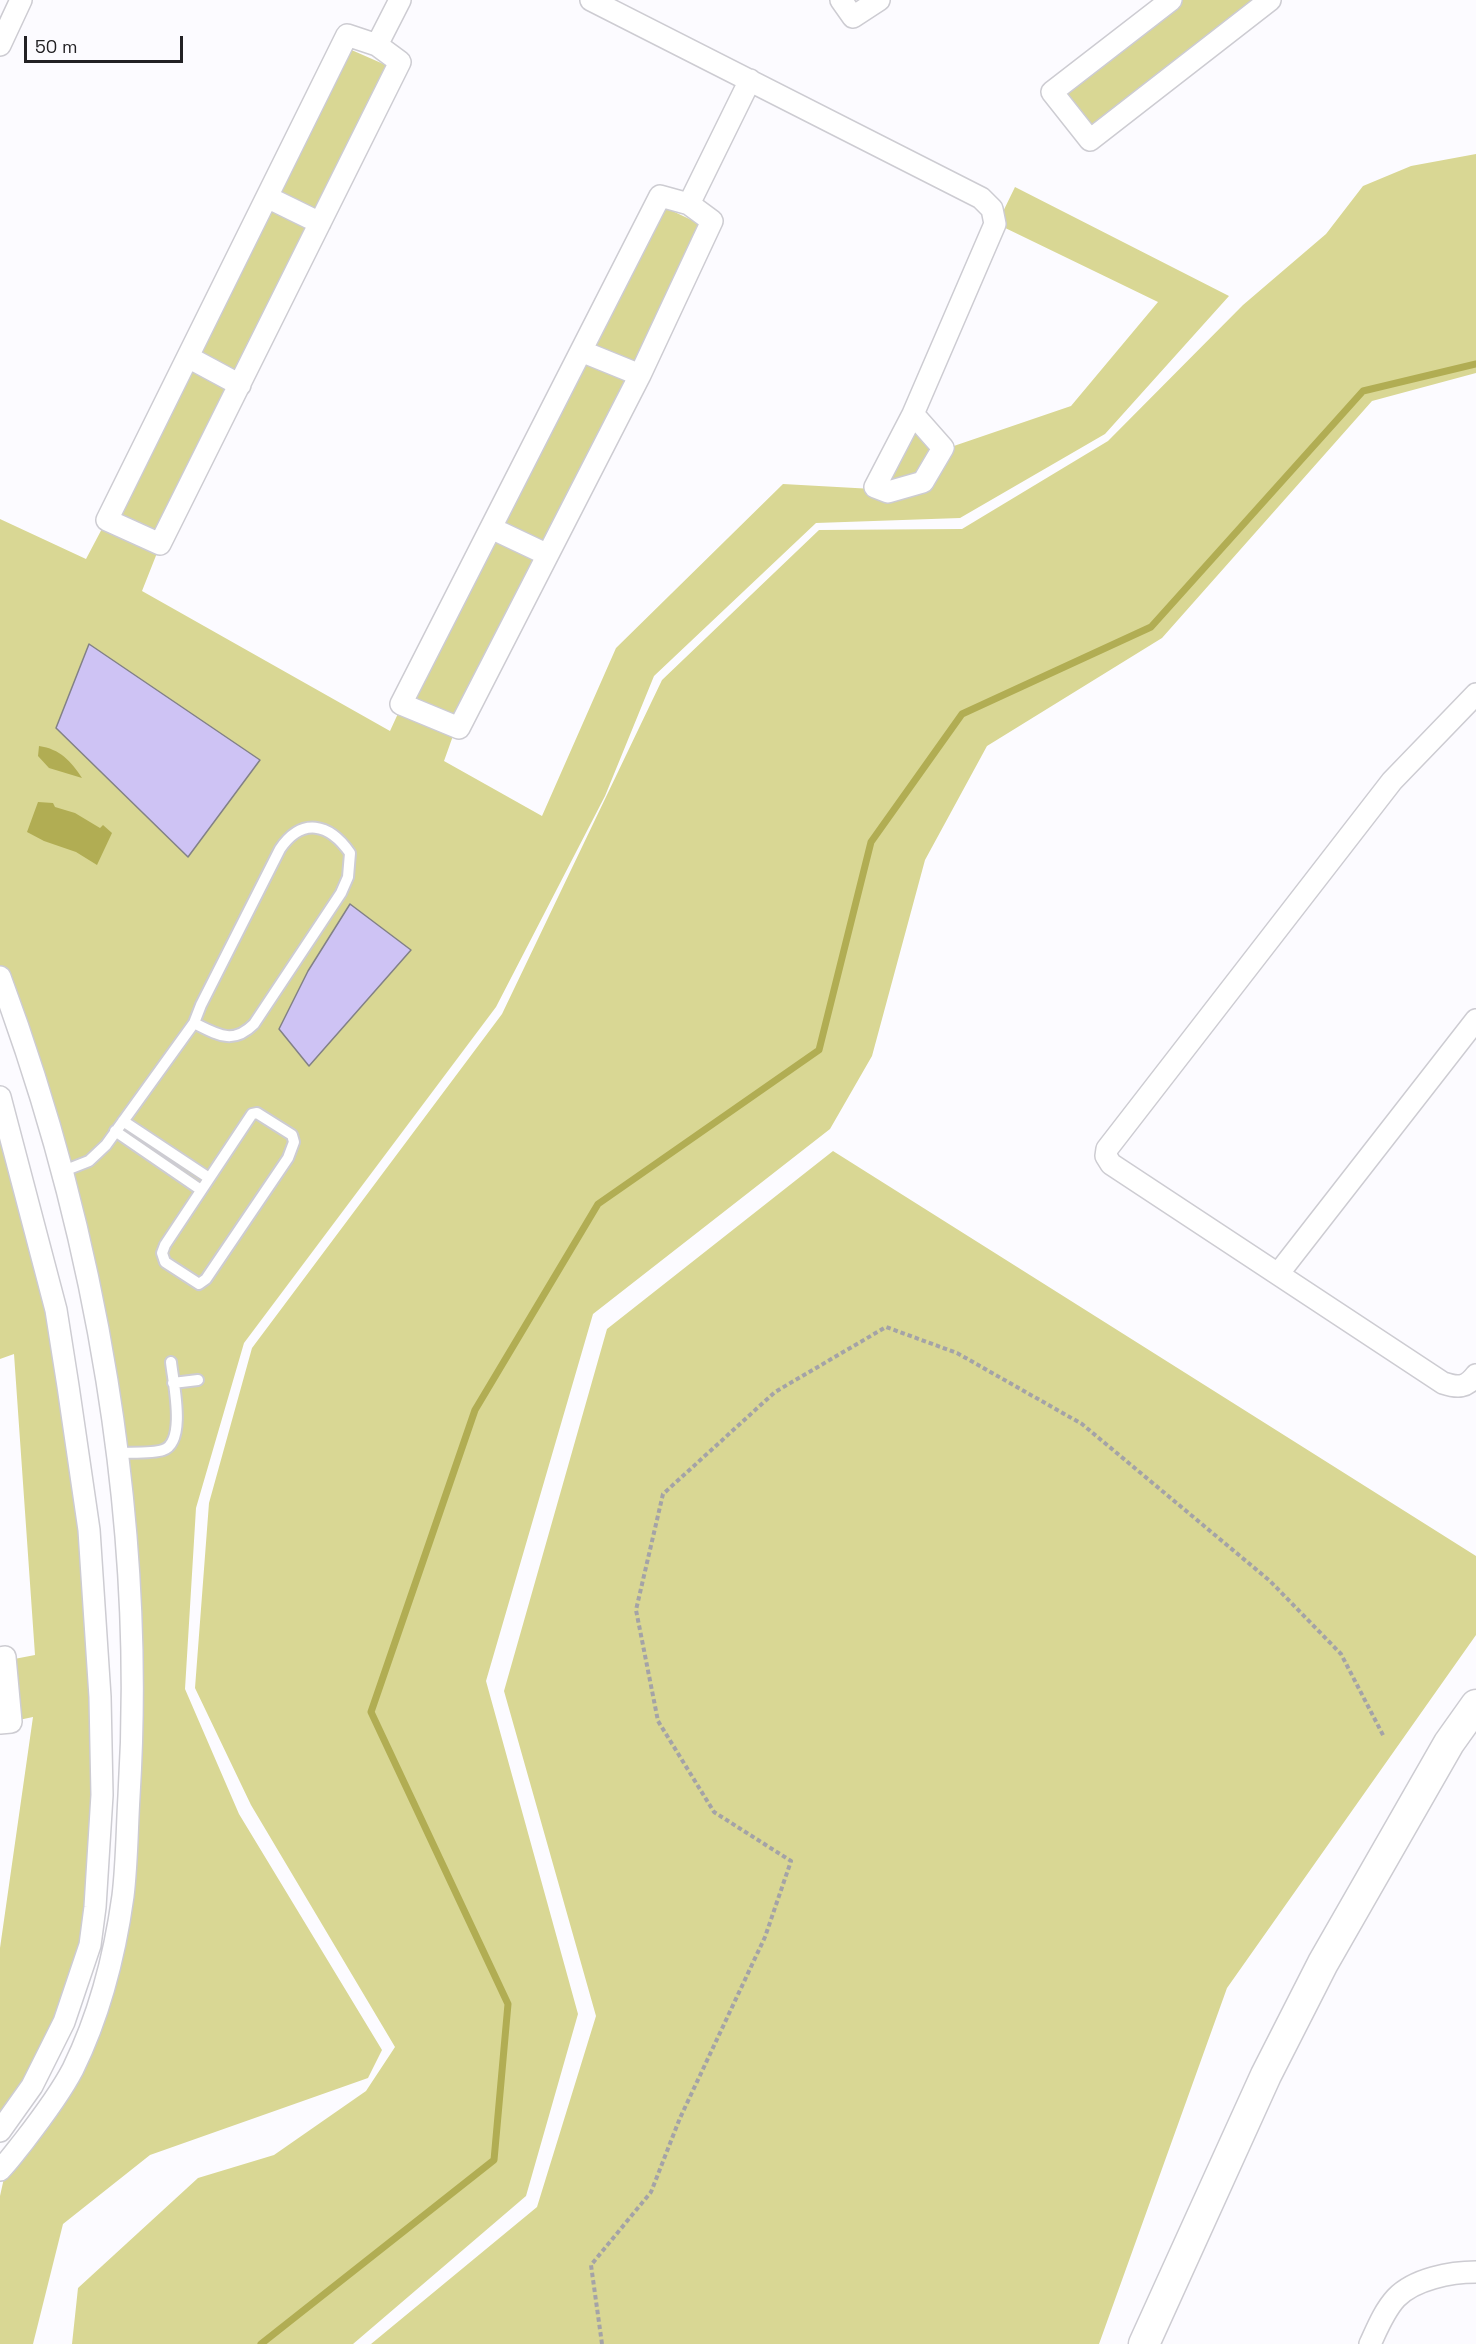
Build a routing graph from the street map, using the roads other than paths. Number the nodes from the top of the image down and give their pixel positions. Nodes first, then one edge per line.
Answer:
1 (21, 0) edge
2 (400, 0) edge
3 (591, 0) edge
4 (841, 0) edge
5 (879, 0) edge
6 (1171, 0) edge
7 (1270, 0) edge
8 (0, 45) edge
9 (377, 45) junction
10 (750, 80) junction
11 (267, 197) junction
12 (690, 204) junction
13 (320, 223) junction
14 (581, 351) junction
15 (188, 357) junction
16 (640, 375) junction
17 (240, 385) junction
18 (913, 414) dead end
19 (491, 528) junction
20 (546, 554) junction
21 (1476, 694) edge
22 (0, 977) edge
23 (1476, 1020) edge
24 (194, 1023) junction
25 (0, 1097) edge
26 (123, 1121) junction
27 (115, 1131) junction
28 (61, 1172) junction
29 (209, 1178) junction
30 (201, 1190) junction
31 (1278, 1274) junction
32 (171, 1362) dead end
33 (1476, 1375) edge
34 (198, 1380) dead end
35 (173, 1383) junction
36 (116, 1453) junction
37 (0, 1658) edge
38 (1476, 1705) edge
39 (0, 1723) edge
40 (102, 1794) junction
41 (129, 1795) junction
42 (0, 2131) edge
43 (0, 2170) edge
44 (1476, 2272) edge
45 (1144, 2344) edge
46 (1370, 2344) edge

1 - 8 street
2 - 9 street
3 - 10 street
4 - 5 street
6 - 7 street
9 - 11 street
9 - 13 street
10 - 12 street
10 - 18 street
11 - 13 street
11 - 15 street
12 - 14 street
12 - 16 street
13 - 17 street
14 - 16 street
14 - 19 street
15 - 17 street
15 - 17 street
16 - 20 street
19 - 20 street
19 - 20 street
21 - 31 street
22 - 28 street
23 - 31 street
24 - 24 lane
24 - 26 lane
25 - 40 street
26 - 27 lane
26 - 29 lane
27 - 28 lane
27 - 30 lane
28 - 36 street
29 - 30 lane
29 - 30 lane
31 - 33 street
32 - 35 lane
34 - 35 lane
35 - 36 lane
36 - 41 street
37 - 39 street
38 - 45 street
40 - 41 street
40 - 42 street
41 - 43 street
44 - 46 street

